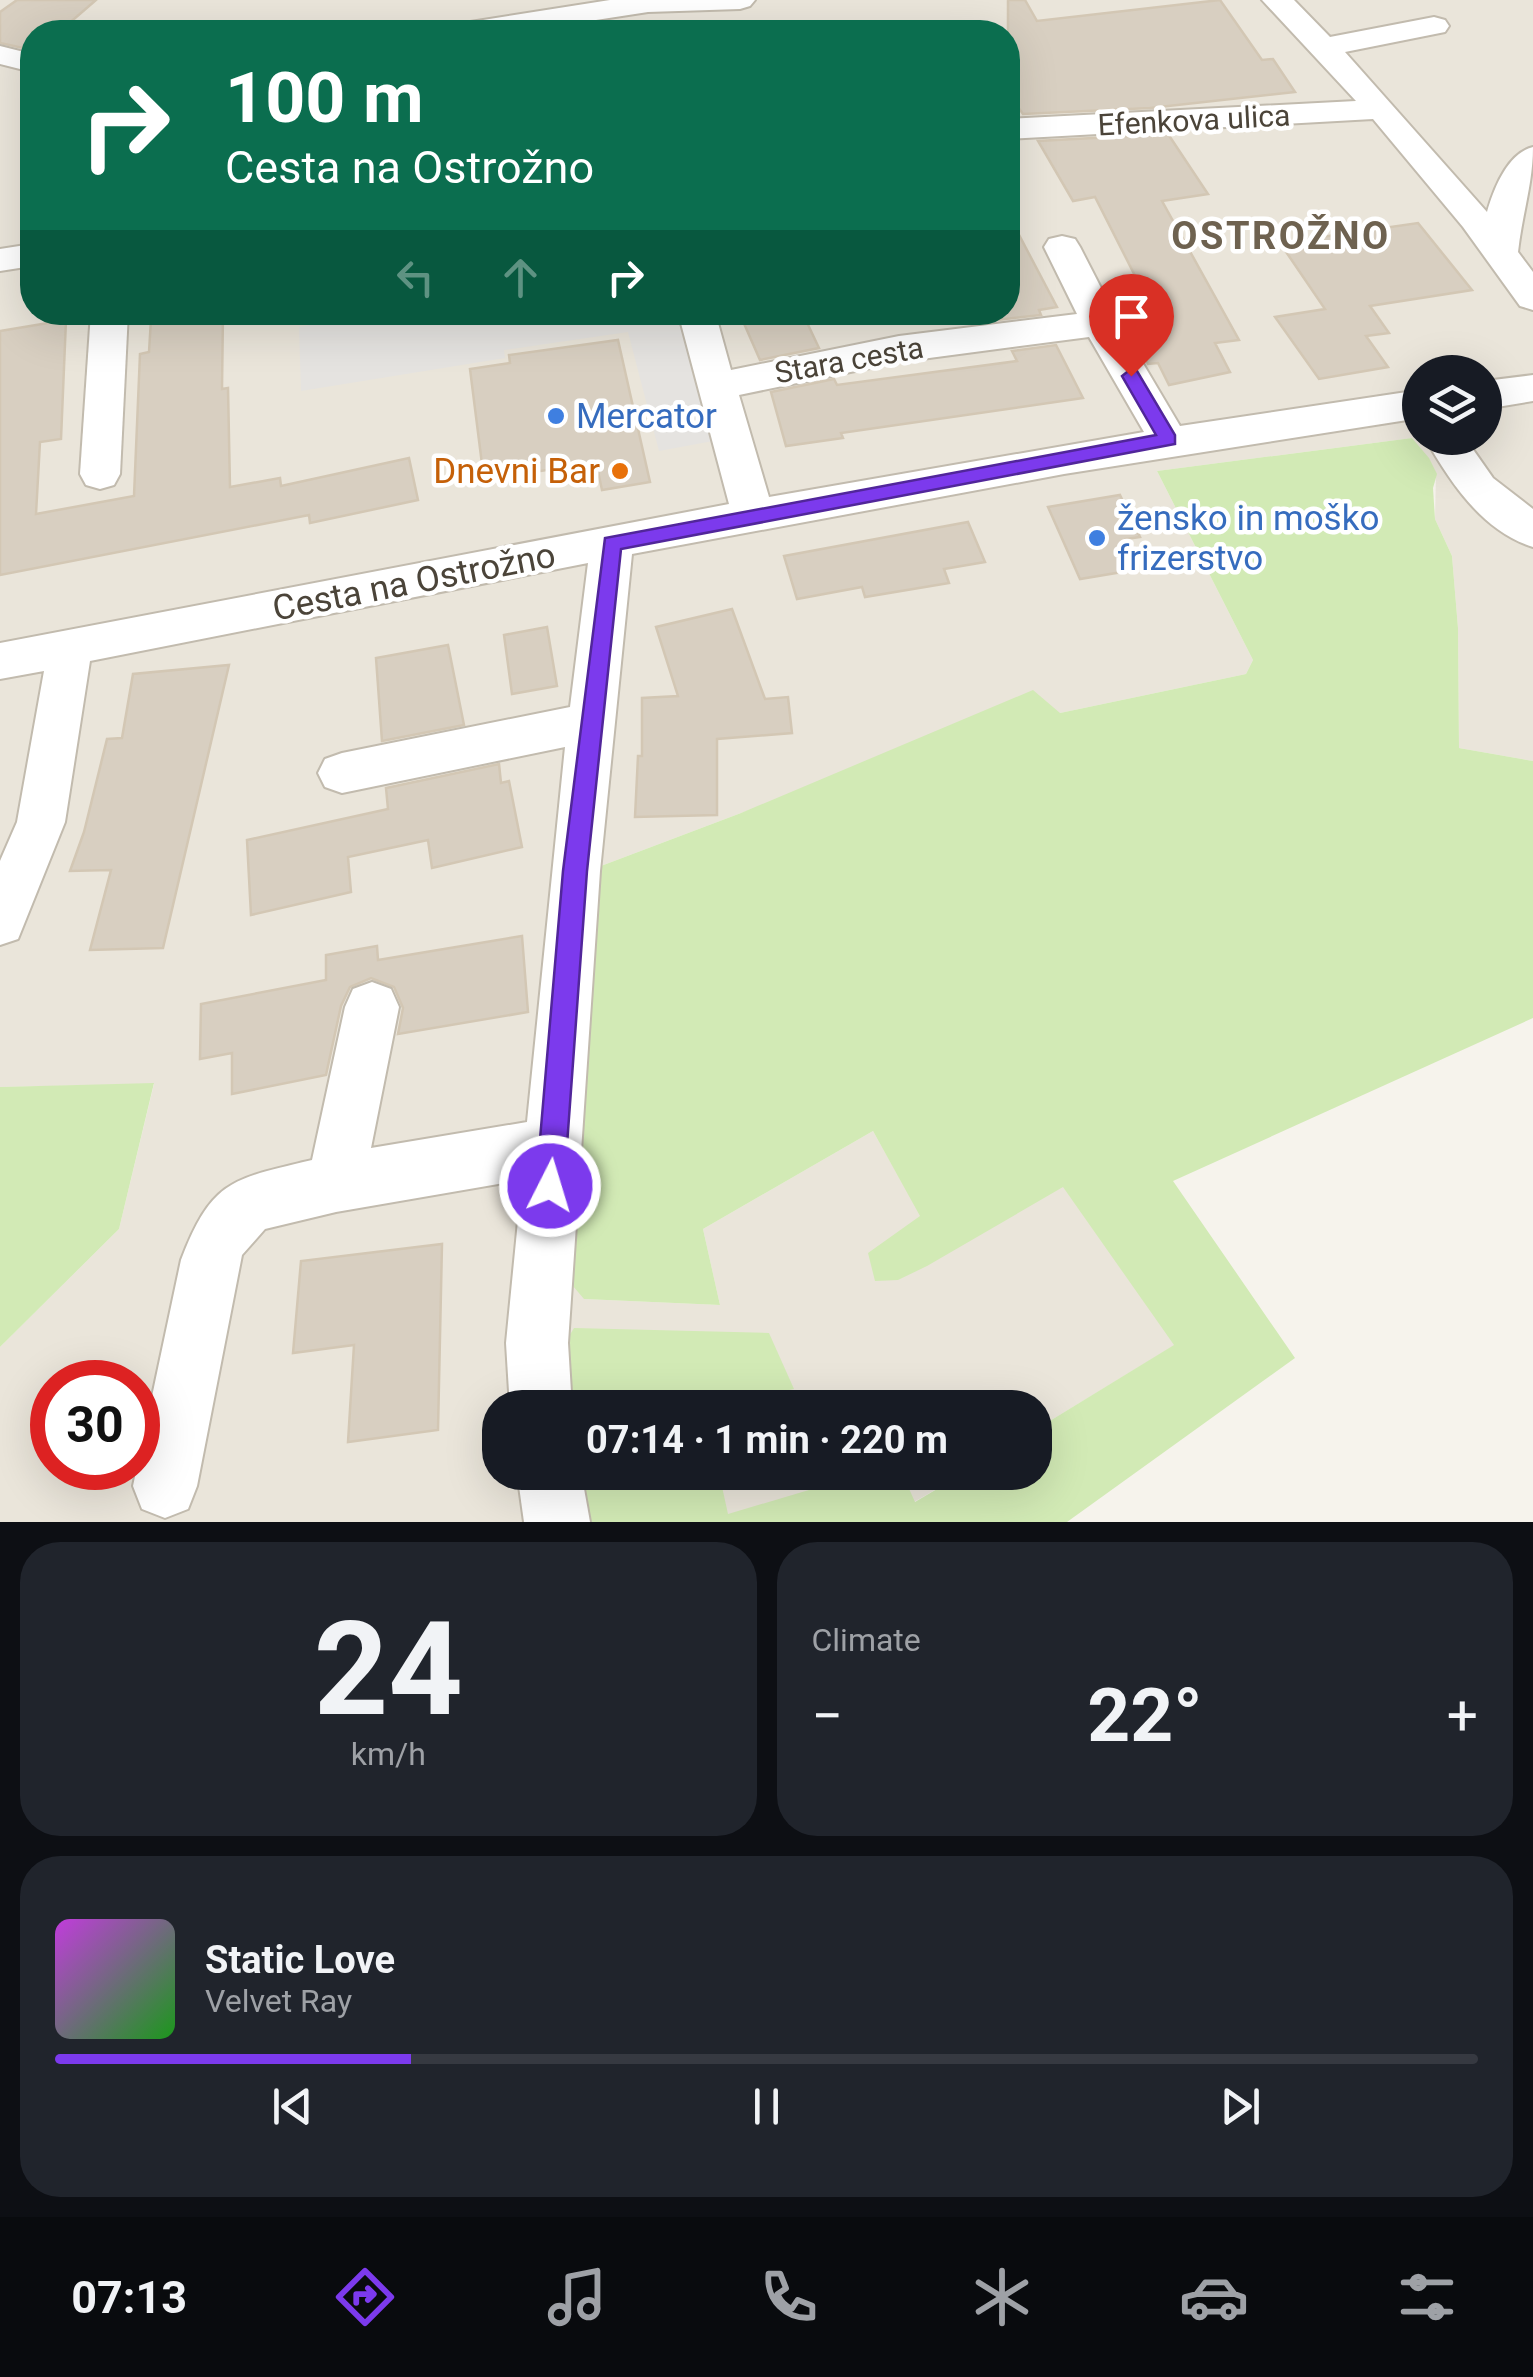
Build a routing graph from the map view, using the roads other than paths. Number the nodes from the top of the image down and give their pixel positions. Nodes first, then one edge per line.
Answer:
1 (740, 0) edge
2 (1277, 0) edge
3 (705, 1) edge
4 (543, 20) edge
5 (1434, 26) dead end
6 (1324, 47) junction
7 (1380, 109) junction
8 (1020, 127) edge
9 (1533, 157) edge
10 (1062, 247) dead end
11 (1501, 251) junction
12 (1533, 298) edge
13 (1100, 323) junction
14 (109, 325) edge
15 (700, 325) edge
16 (718, 386) junction
17 (1533, 388) edge
18 (1502, 393) edge
19 (1402, 407) edge
20 (1168, 440) junction
21 (1455, 455) edge
22 (100, 474) dead end
23 (753, 515) junction
24 (1533, 531) edge
25 (612, 544) junction
26 (70, 648) junction
27 (0, 661) edge
28 (592, 722) junction
29 (342, 773) dead end
30 (0, 922) edge
31 (372, 1007) dead end
32 (553, 1146) junction
33 (336, 1183) junction
34 (541, 1390) edge
35 (165, 1486) dead end
36 (552, 1490) edge
37 (557, 1522) edge

1 - 3 street
2 - 6 street
3 - 4 street
5 - 6 street
6 - 7 street
7 - 8 street, Efenkova ulica
7 - 11 street
9 - 11 street
10 - 13 street
11 - 12 street
13 - 16 street, Stara cesta
13 - 20 street
14 - 22 street
15 - 16 street
16 - 23 street
17 - 18 street
19 - 20 street, Cesta na Ostrožno
20 - 23 street, Cesta na Ostrožno
21 - 24 street
23 - 25 street, Cesta na Ostrožno
25 - 26 street, Cesta na Ostrožno
25 - 28 street
26 - 27 street, Cesta na Ostrožno
26 - 30 street
28 - 29 street
28 - 32 street
31 - 33 street
32 - 33 street
32 - 34 street
33 - 35 street
36 - 37 street

